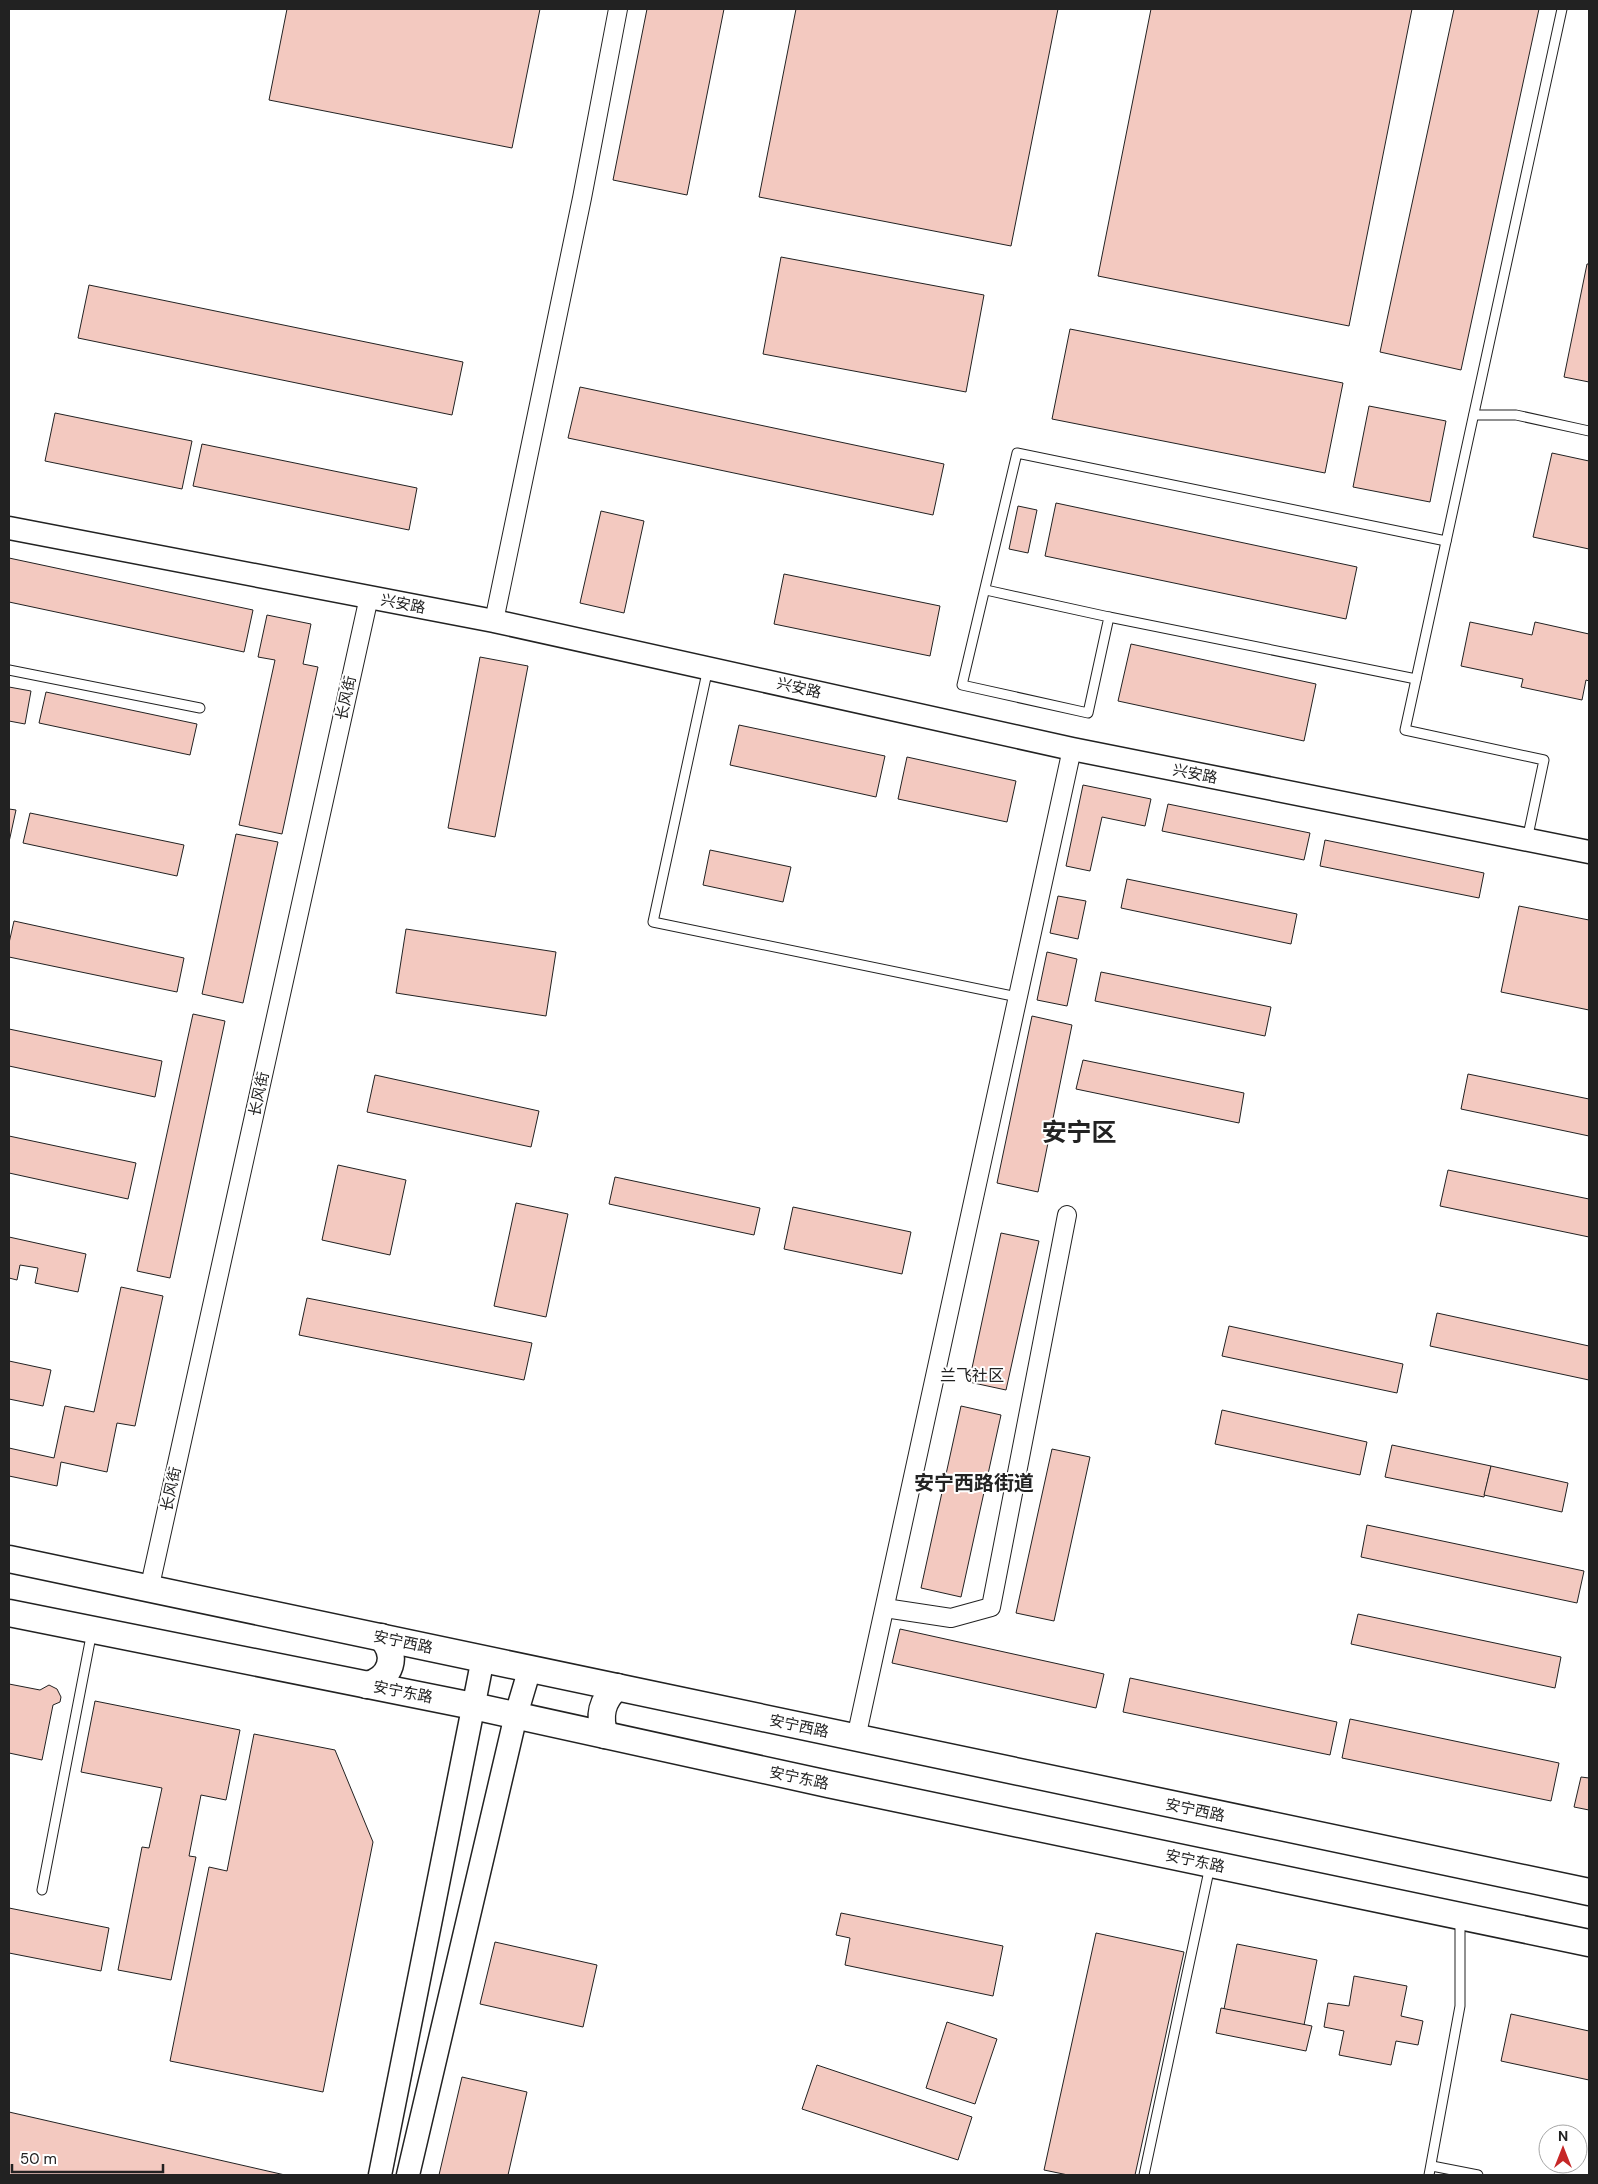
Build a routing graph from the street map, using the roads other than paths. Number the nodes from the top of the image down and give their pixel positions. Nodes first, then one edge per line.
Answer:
1 (618, 9) edge
2 (1562, 9) edge
3 (1474, 415) junction
4 (1589, 431) edge
5 (9, 528) edge
6 (1446, 541) junction
7 (986, 590) junction
8 (369, 597) junction
9 (1109, 616) junction
10 (494, 621) junction
11 (708, 668) junction
12 (9, 670) edge
13 (1416, 680) junction
14 (200, 708) dead end
15 (1072, 749) junction
16 (1527, 840) junction
17 (1589, 852) edge
18 (1018, 998) junction
19 (1067, 1215) dead end
20 (9, 1559) edge
21 (149, 1590) junction
22 (885, 1608) junction
23 (9, 1613) edge
24 (92, 1630) junction
25 (381, 1637) junction
26 (483, 1658) junction
27 (530, 1668) junction
28 (368, 1685) junction
29 (617, 1687) junction
30 (473, 1706) junction
31 (516, 1715) junction
32 (605, 1735) junction
33 (856, 1738) junction
34 (1210, 1864) junction
35 (42, 1890) dead end
36 (1589, 1892) edge
37 (1460, 1916) junction
38 (1589, 1943) edge
39 (1430, 2171) edge
40 (380, 2175) edge
41 (408, 2175) edge
42 (1144, 2175) edge
43 (1478, 2175) edge

1 - 10 street
2 - 3 lane
3 - 4 lane
3 - 6 lane
5 - 8 street, 兴安路
6 - 7 lane
6 - 13 lane
7 - 9 lane
7 - 9 lane
8 - 10 street, 兴安路
8 - 21 street, 长风街
9 - 13 lane
10 - 11 street, 兴安路
11 - 15 street, 兴安路
11 - 18 lane
12 - 14 lane
13 - 16 lane
15 - 16 street, 兴安路
15 - 18 street
16 - 17 street, 兴安路
18 - 22 street
19 - 22 street
20 - 21 main road, 安宁西路
21 - 25 main road, 安宁西路
22 - 33 street
23 - 24 main road, 安宁东路
24 - 28 main road, 安宁东路
24 - 35 lane
25 - 26 main road, 安宁西路
25 - 28 main road
26 - 27 main road, 安宁西路
26 - 30 street
27 - 29 main road, 安宁西路
27 - 31 street
28 - 30 main road, 安宁东路
29 - 32 main road
29 - 33 main road, 安宁西路
30 - 31 main road, 安宁东路
30 - 40 street
31 - 32 main road, 安宁东路
31 - 41 street
32 - 34 main road, 安宁东路
33 - 36 main road, 安宁西路
34 - 37 main road, 安宁东路
34 - 42 lane
37 - 38 main road, 安宁东路
37 - 39 lane
39 - 43 lane

